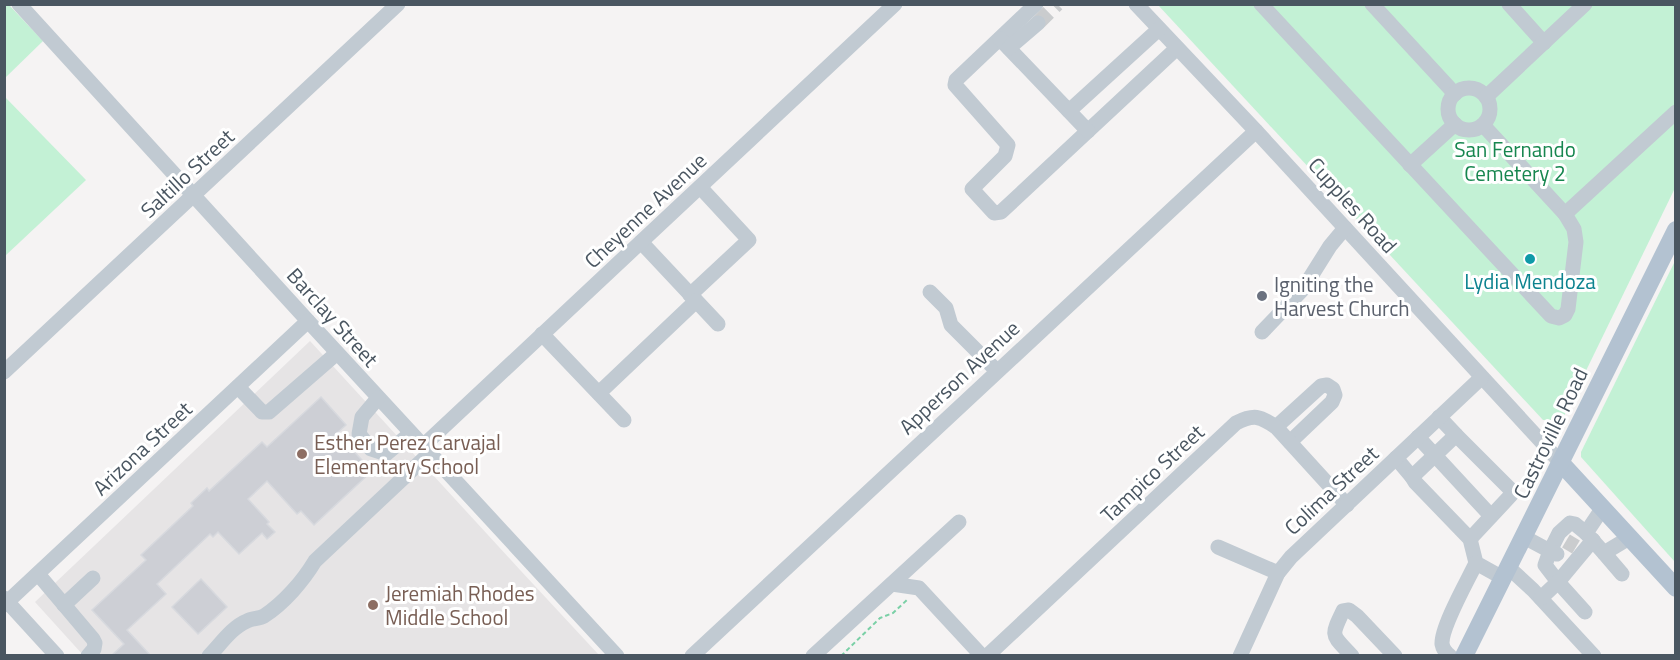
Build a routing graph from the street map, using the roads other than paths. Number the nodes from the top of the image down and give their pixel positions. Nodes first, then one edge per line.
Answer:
1 (20, 4) edge
2 (398, 4) edge
3 (1036, 4) tunnel mouth
4 (1261, 4) edge
5 (1372, 4) edge
6 (1509, 4) edge
7 (1585, 4) edge
8 (1140, 6) edge
9 (888, 7) edge
10 (1038, 23) tunnel mouth
11 (1159, 28) junction
12 (1544, 43) junction
13 (1005, 44) junction
14 (1177, 48) junction
15 (1455, 94) junction
16 (1486, 97) junction
17 (1069, 111) junction
18 (1676, 112) edge
19 (1455, 124) junction
20 (1483, 124) junction
21 (1088, 131) junction
22 (1256, 131) junction
23 (1410, 165) junction
24 (700, 187) junction
25 (194, 194) junction
26 (1565, 214) junction
27 (1345, 228) junction
28 (1676, 230) edge
29 (641, 242) junction
30 (930, 292) dead end
31 (693, 298) junction
32 (308, 321) junction
33 (717, 324) dead end
34 (1262, 332) dead end
35 (542, 334) junction
36 (337, 353) junction
37 (997, 371) junction
38 (4, 372) edge
39 (1481, 378) junction
40 (238, 387) junction
41 (599, 393) junction
42 (378, 398) junction
43 (1439, 417) junction
44 (624, 420) dead end
45 (1276, 427) junction
46 (411, 433) junction
47 (1456, 435) junction
48 (1418, 437) junction
49 (1290, 442) junction
50 (426, 449) junction
51 (1435, 456) junction
52 (1396, 458) junction
53 (1561, 463) junction
54 (1412, 477) junction
55 (1347, 505) junction
56 (1602, 509) junction
57 (1491, 516) junction
58 (959, 522) dead end
59 (1524, 537) junction
60 (1470, 538) junction
61 (1629, 538) junction
62 (1577, 541) junction
63 (1218, 546) dead end
64 (1604, 553) junction
65 (1562, 558) junction
66 (1476, 563) junction
67 (1278, 573) junction
68 (1505, 573) junction
69 (38, 574) junction
70 (1622, 574) dead end
71 (93, 578) dead end
72 (1557, 582) junction
73 (892, 584) junction
74 (1676, 588) edge
75 (1541, 598) junction
76 (6, 602) edge
77 (64, 606) junction
78 (1585, 612) dead end
79 (57, 656) edge
80 (88, 656) edge
81 (209, 656) edge
82 (617, 656) edge
83 (692, 656) edge
84 (813, 656) edge
85 (982, 656) edge
86 (987, 656) edge
87 (1240, 656) edge
88 (1352, 656) edge
89 (1395, 656) edge
90 (1450, 656) edge
91 (1464, 656) edge
92 (1594, 656) edge

1 - 25 street, Barclay Street
2 - 25 street, Saltillo Street
3 - 13 street
4 - 23 street
5 - 15 street
6 - 12 street
7 - 12 street
8 - 11 street, Cupples Road
9 - 24 street, Cheyenne Avenue
10 - 13 street
11 - 14 street, Cupples Road
11 - 17 street
12 - 16 street
13 - 17 street
13 - 21 street
14 - 21 street
14 - 22 street, Cupples Road
15 - 16 street
15 - 19 street
16 - 20 street
17 - 21 street
18 - 26 street
19 - 20 street
19 - 23 street
20 - 26 street
22 - 27 street, Cupples Road
22 - 37 street, Apperson Avenue
23 - 26 street
24 - 29 street, Cheyenne Avenue
24 - 31 street
25 - 32 street, Barclay Street
25 - 38 street, Saltillo Street
27 - 34 street
27 - 39 street, Cupples Road
28 - 53 main road, Castroville Road
29 - 31 street
29 - 35 street, Cheyenne Avenue
30 - 37 street
31 - 33 street
31 - 41 street
32 - 36 street, Barclay Street
32 - 40 street, Arizona Street
35 - 41 street
35 - 50 street, Cheyenne Avenue
36 - 40 street
36 - 42 street, Barclay Street
37 - 83 street, Apperson Avenue
39 - 43 street, Colima Street
39 - 53 street, Cupples Road
40 - 69 street, Arizona Street
41 - 44 street
42 - 46 street, Barclay Street
42 - 46 street
43 - 47 street
43 - 48 street, Colima Street
45 - 49 street, Tampico Street
45 - 49 street
45 - 86 street, Tampico Street
46 - 50 street, Barclay Street
47 - 51 street
47 - 57 street
48 - 51 street
48 - 52 street, Colima Street
49 - 55 street, Tampico Street
50 - 81 street, Cheyenne Avenue
50 - 82 street, Barclay Street
51 - 54 street
51 - 57 street
52 - 54 street
52 - 55 street, Colima Street
53 - 56 main road
53 - 59 main road, Castroville Road
54 - 60 street
55 - 67 street, Colima Street
56 - 61 main road
56 - 62 street
57 - 60 street
58 - 73 street
59 - 65 street
59 - 68 main road, Castroville Road
60 - 66 street
61 - 64 street
61 - 74 main road
62 - 64 street
62 - 65 street
62 - 65 street
63 - 67 street
64 - 70 street
65 - 72 street
65 - 72 street
66 - 68 street
66 - 90 street
67 - 87 street, Colima Street
68 - 75 street
68 - 91 main road, Castroville Road
69 - 76 street, Arizona Street
69 - 77 street
71 - 77 street
72 - 75 street
72 - 78 street
73 - 84 street
73 - 85 street
75 - 92 street
76 - 79 street
77 - 80 street
88 - 89 street

